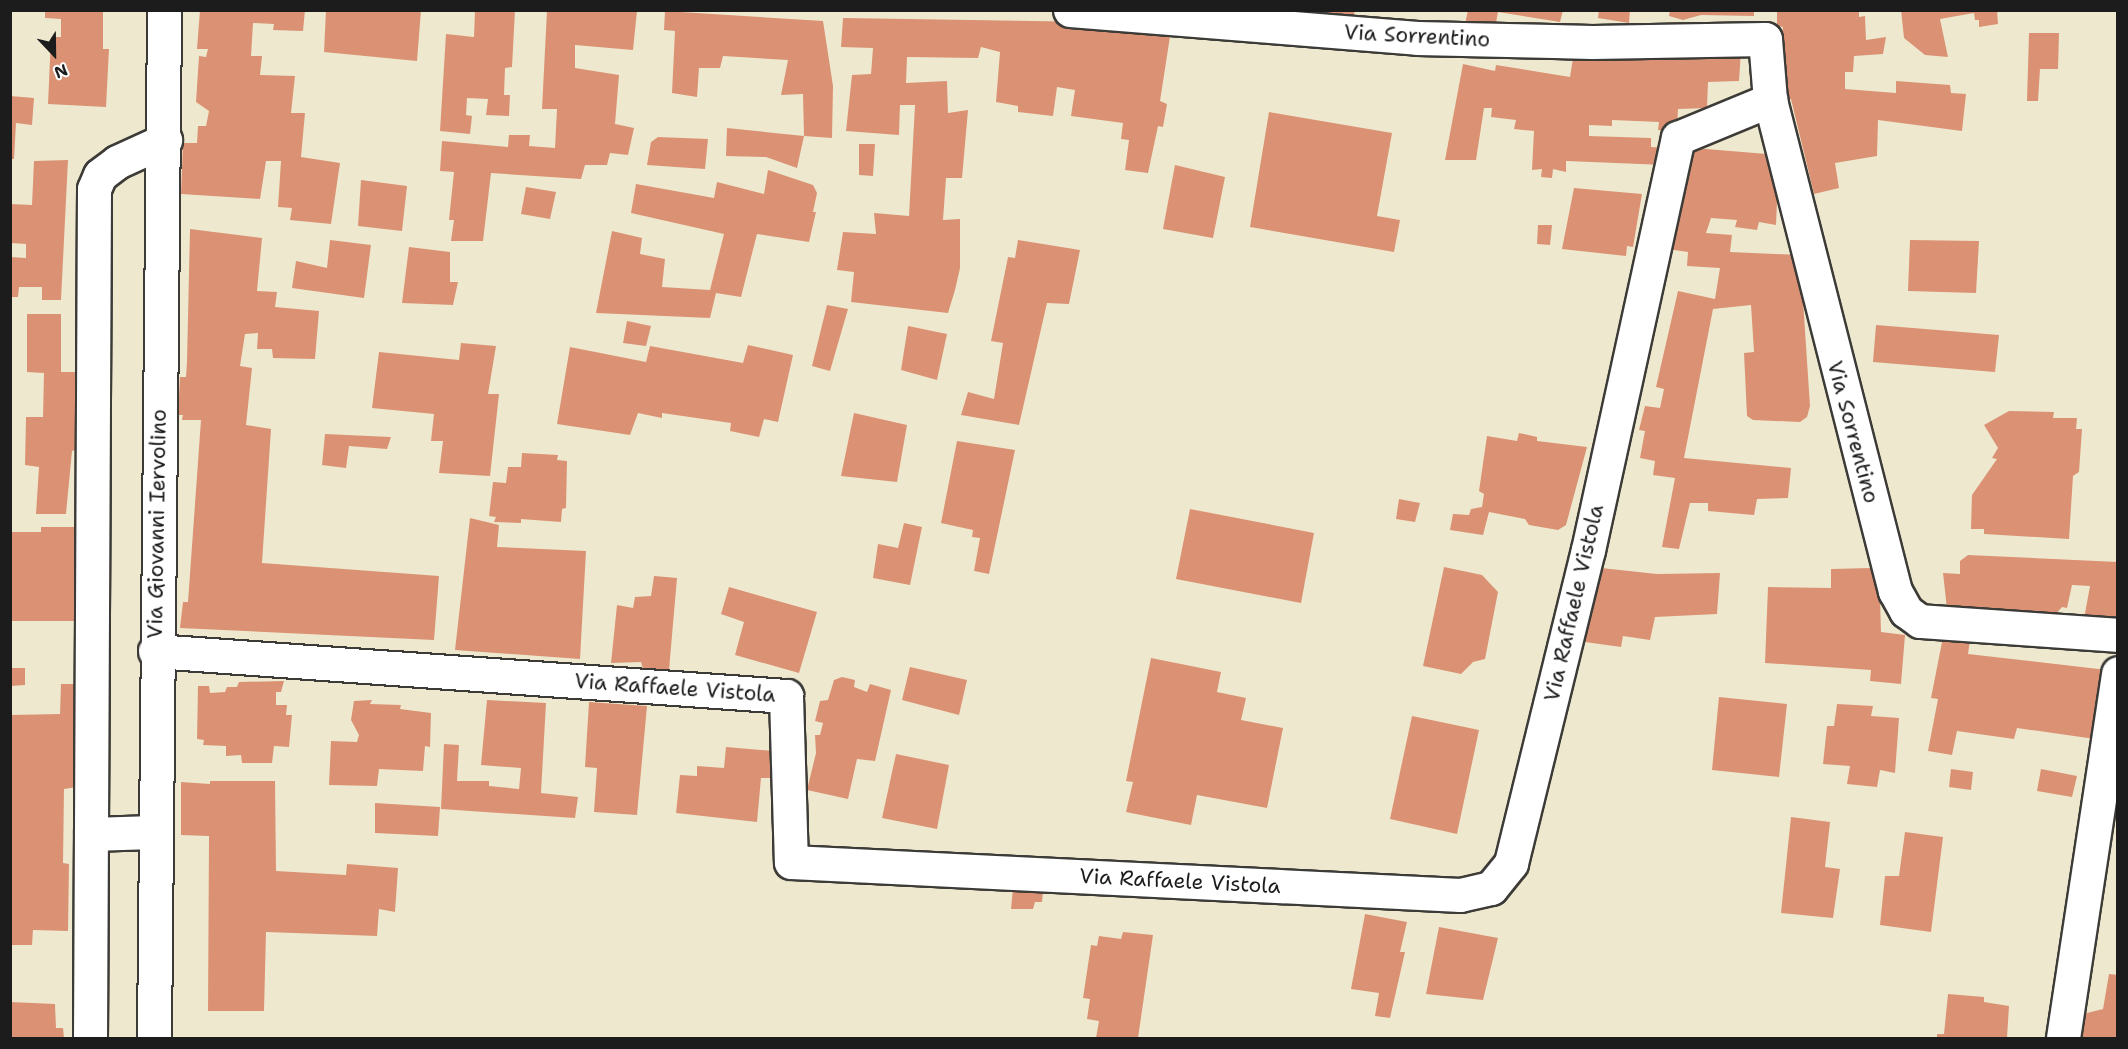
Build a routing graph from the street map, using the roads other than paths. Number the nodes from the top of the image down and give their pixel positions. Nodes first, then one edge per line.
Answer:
1 (164, 10) edge
2 (1070, 10) edge
3 (1766, 25) edge
4 (1770, 100) junction
5 (165, 140) junction
6 (2118, 635) edge
7 (155, 651) junction
8 (2118, 672) edge
9 (153, 832) junction
10 (91, 834) junction
11 (90, 1038) edge
12 (154, 1038) edge
13 (2063, 1038) edge

1 - 5 street, Via Giovanni Iervolino
2 - 3 street, Via Sorrentino
3 - 4 street, Via Sorrentino
4 - 6 street, Via Sorrentino
4 - 7 street, Via Raffaele Vistola
5 - 7 street, Via Giovanni Iervolino
5 - 10 street
7 - 9 street, Via Giovanni Iervolino
8 - 13 street
9 - 10 street
9 - 12 street, Via Giovanni Iervolino
10 - 11 street

